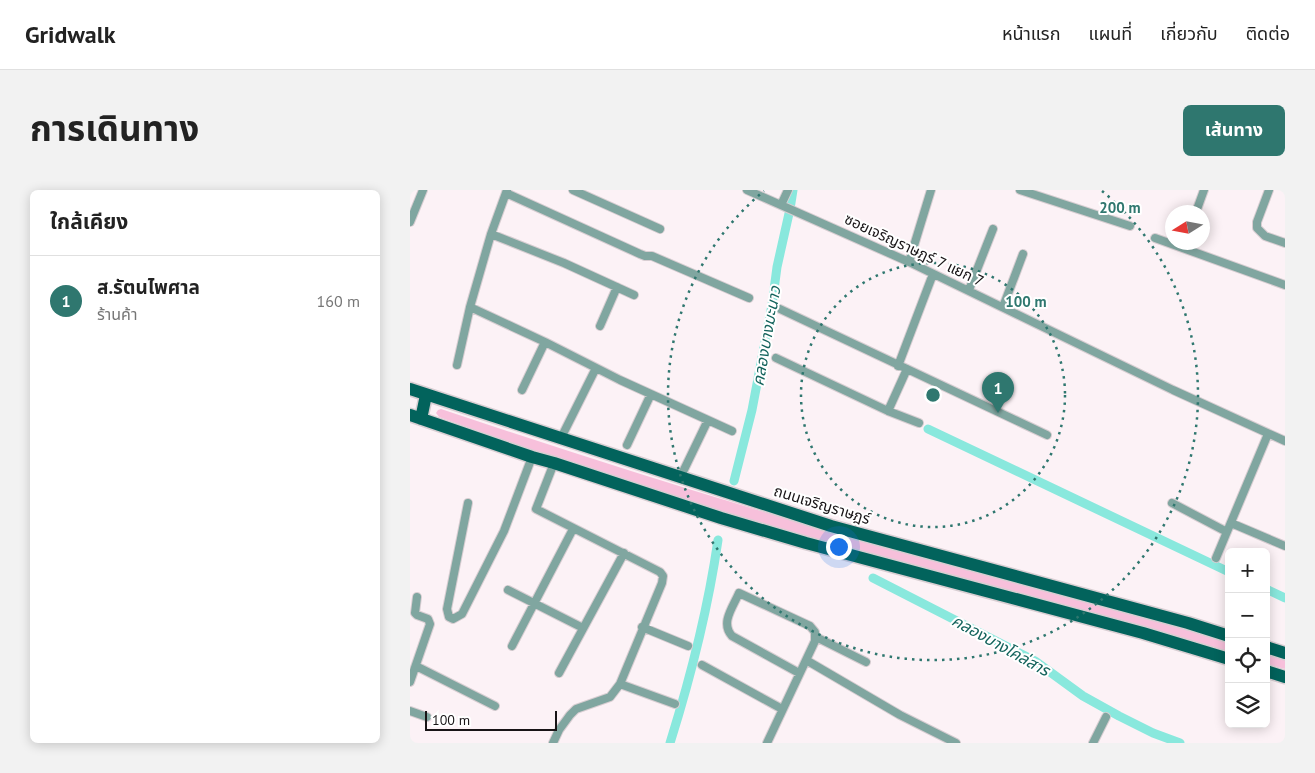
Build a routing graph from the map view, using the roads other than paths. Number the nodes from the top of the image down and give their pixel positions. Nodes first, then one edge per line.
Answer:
1 (424, 190) edge
2 (573, 190) edge
3 (747, 190) edge
4 (788, 190) edge
5 (931, 190) edge
6 (1020, 190) edge
7 (1204, 190) edge
8 (1269, 190) edge
9 (507, 192) edge
10 (1036, 193) edge
11 (1199, 205) edge
12 (782, 206) junction
13 (410, 222) edge
14 (1130, 226) dead end
15 (993, 228) dead end
16 (660, 229) dead end
17 (491, 234) junction
18 (1154, 238) dead end
19 (1165, 240) edge
20 (1285, 243) edge
21 (1198, 250) edge
22 (1023, 254) dead end
23 (909, 262) junction
24 (934, 274) junction
25 (1285, 285) edge
26 (616, 287) junction
27 (968, 290) junction
28 (634, 295) dead end
29 (749, 298) dead end
30 (470, 307) junction
31 (1003, 307) junction
32 (780, 309) dead end
33 (600, 326) dead end
34 (545, 342) junction
35 (776, 358) dead end
36 (458, 365) dead end
37 (898, 366) junction
38 (596, 368) junction
39 (906, 369) junction
40 (410, 390) edge
41 (522, 390) dead end
42 (650, 394) junction
43 (426, 395) junction
44 (888, 411) junction
45 (416, 417) edge
46 (708, 420) junction
47 (919, 423) dead end
48 (732, 430) dead end
49 (1268, 434) junction
50 (1047, 435) dead end
51 (561, 438) junction
52 (1285, 441) edge
53 (627, 445) dead end
54 (532, 457) junction
55 (554, 463) junction
56 (680, 478) junction
57 (468, 503) dead end
58 (1172, 504) dead end
59 (1231, 523) junction
60 (573, 529) junction
61 (1227, 532) junction
62 (1285, 546) edge
63 (624, 553) junction
64 (1216, 558) dead end
65 (508, 590) dead end
66 (417, 597) dead end
67 (534, 604) junction
68 (642, 627) junction
69 (584, 628) junction
70 (1225, 635) edge
71 (816, 637) junction
72 (512, 646) dead end
73 (688, 646) dead end
74 (1270, 648) edge
75 (1285, 653) edge
76 (1225, 658) edge
77 (806, 660) junction
78 (866, 662) dead end
79 (702, 665) dead end
80 (416, 666) junction
81 (1270, 672) edge
82 (559, 673) dead end
83 (799, 673) junction
84 (1285, 677) edge
85 (410, 682) edge
86 (620, 684) junction
87 (675, 704) dead end
88 (495, 706) dead end
89 (782, 709) junction
90 (410, 711) edge
91 (426, 716) dead end
92 (1106, 717) dead end
93 (553, 743) edge
94 (766, 743) edge
95 (956, 743) edge
96 (1093, 743) edge

1 - 13 street
2 - 16 street
3 - 12 street, ซอยเจริญราษฎร์ 7 แยก 7
4 - 12 street
5 - 23 street
6 - 10 street
7 - 11 street
8 - 20 street
9 - 17 street
9 - 29 street
10 - 14 street
12 - 23 street, ซอยเจริญราษฎร์ 7 แยก 7
15 - 27 street
17 - 26 street
17 - 30 street
18 - 19 street
21 - 25 street
22 - 31 street
23 - 24 street, ซอยเจริญราษฎร์ 7 แยก 7
24 - 27 street, ซอยเจริญราษฎร์ 7 แยก 7
24 - 37 street
26 - 28 street
26 - 33 street
27 - 31 street, ซอยเจริญราษฎร์ 7 แยก 7
30 - 34 street
30 - 36 street
31 - 49 street, ซอยเจริญราษฎร์ 7 แยก 7
32 - 37 street
34 - 38 street
34 - 41 street
35 - 44 street
37 - 39 street
38 - 42 street
38 - 51 street
39 - 44 street
39 - 50 street
40 - 43 main road, ถนนเจริญราษฎร์
42 - 46 street
42 - 53 street
43 - 45 main road
43 - 51 main road, ถนนเจริญราษฎร์
44 - 47 street
45 - 54 main road
46 - 48 street
46 - 56 street
49 - 52 street, ซอยเจริญราษฎร์ 7 แยก 7
49 - 59 street
51 - 56 main road, ถนนเจริญราษฎร์
54 - 55 main road
54 - 57 street
55 - 60 street
55 - 76 main road
56 - 70 main road, ถนนเจริญราษฎร์
58 - 61 street
59 - 61 street
59 - 62 street
60 - 63 street
60 - 67 street
61 - 64 street
63 - 68 street
63 - 69 street
65 - 67 street
66 - 80 street
67 - 69 street
67 - 72 street
68 - 73 street
68 - 86 street
69 - 82 street
71 - 77 street
71 - 78 street
71 - 83 street
74 - 75 main road
77 - 83 street
77 - 95 street
79 - 89 street
80 - 85 street
80 - 88 street
81 - 84 main road
83 - 89 street
86 - 87 street
86 - 93 street
89 - 94 street
90 - 91 street
92 - 96 street

